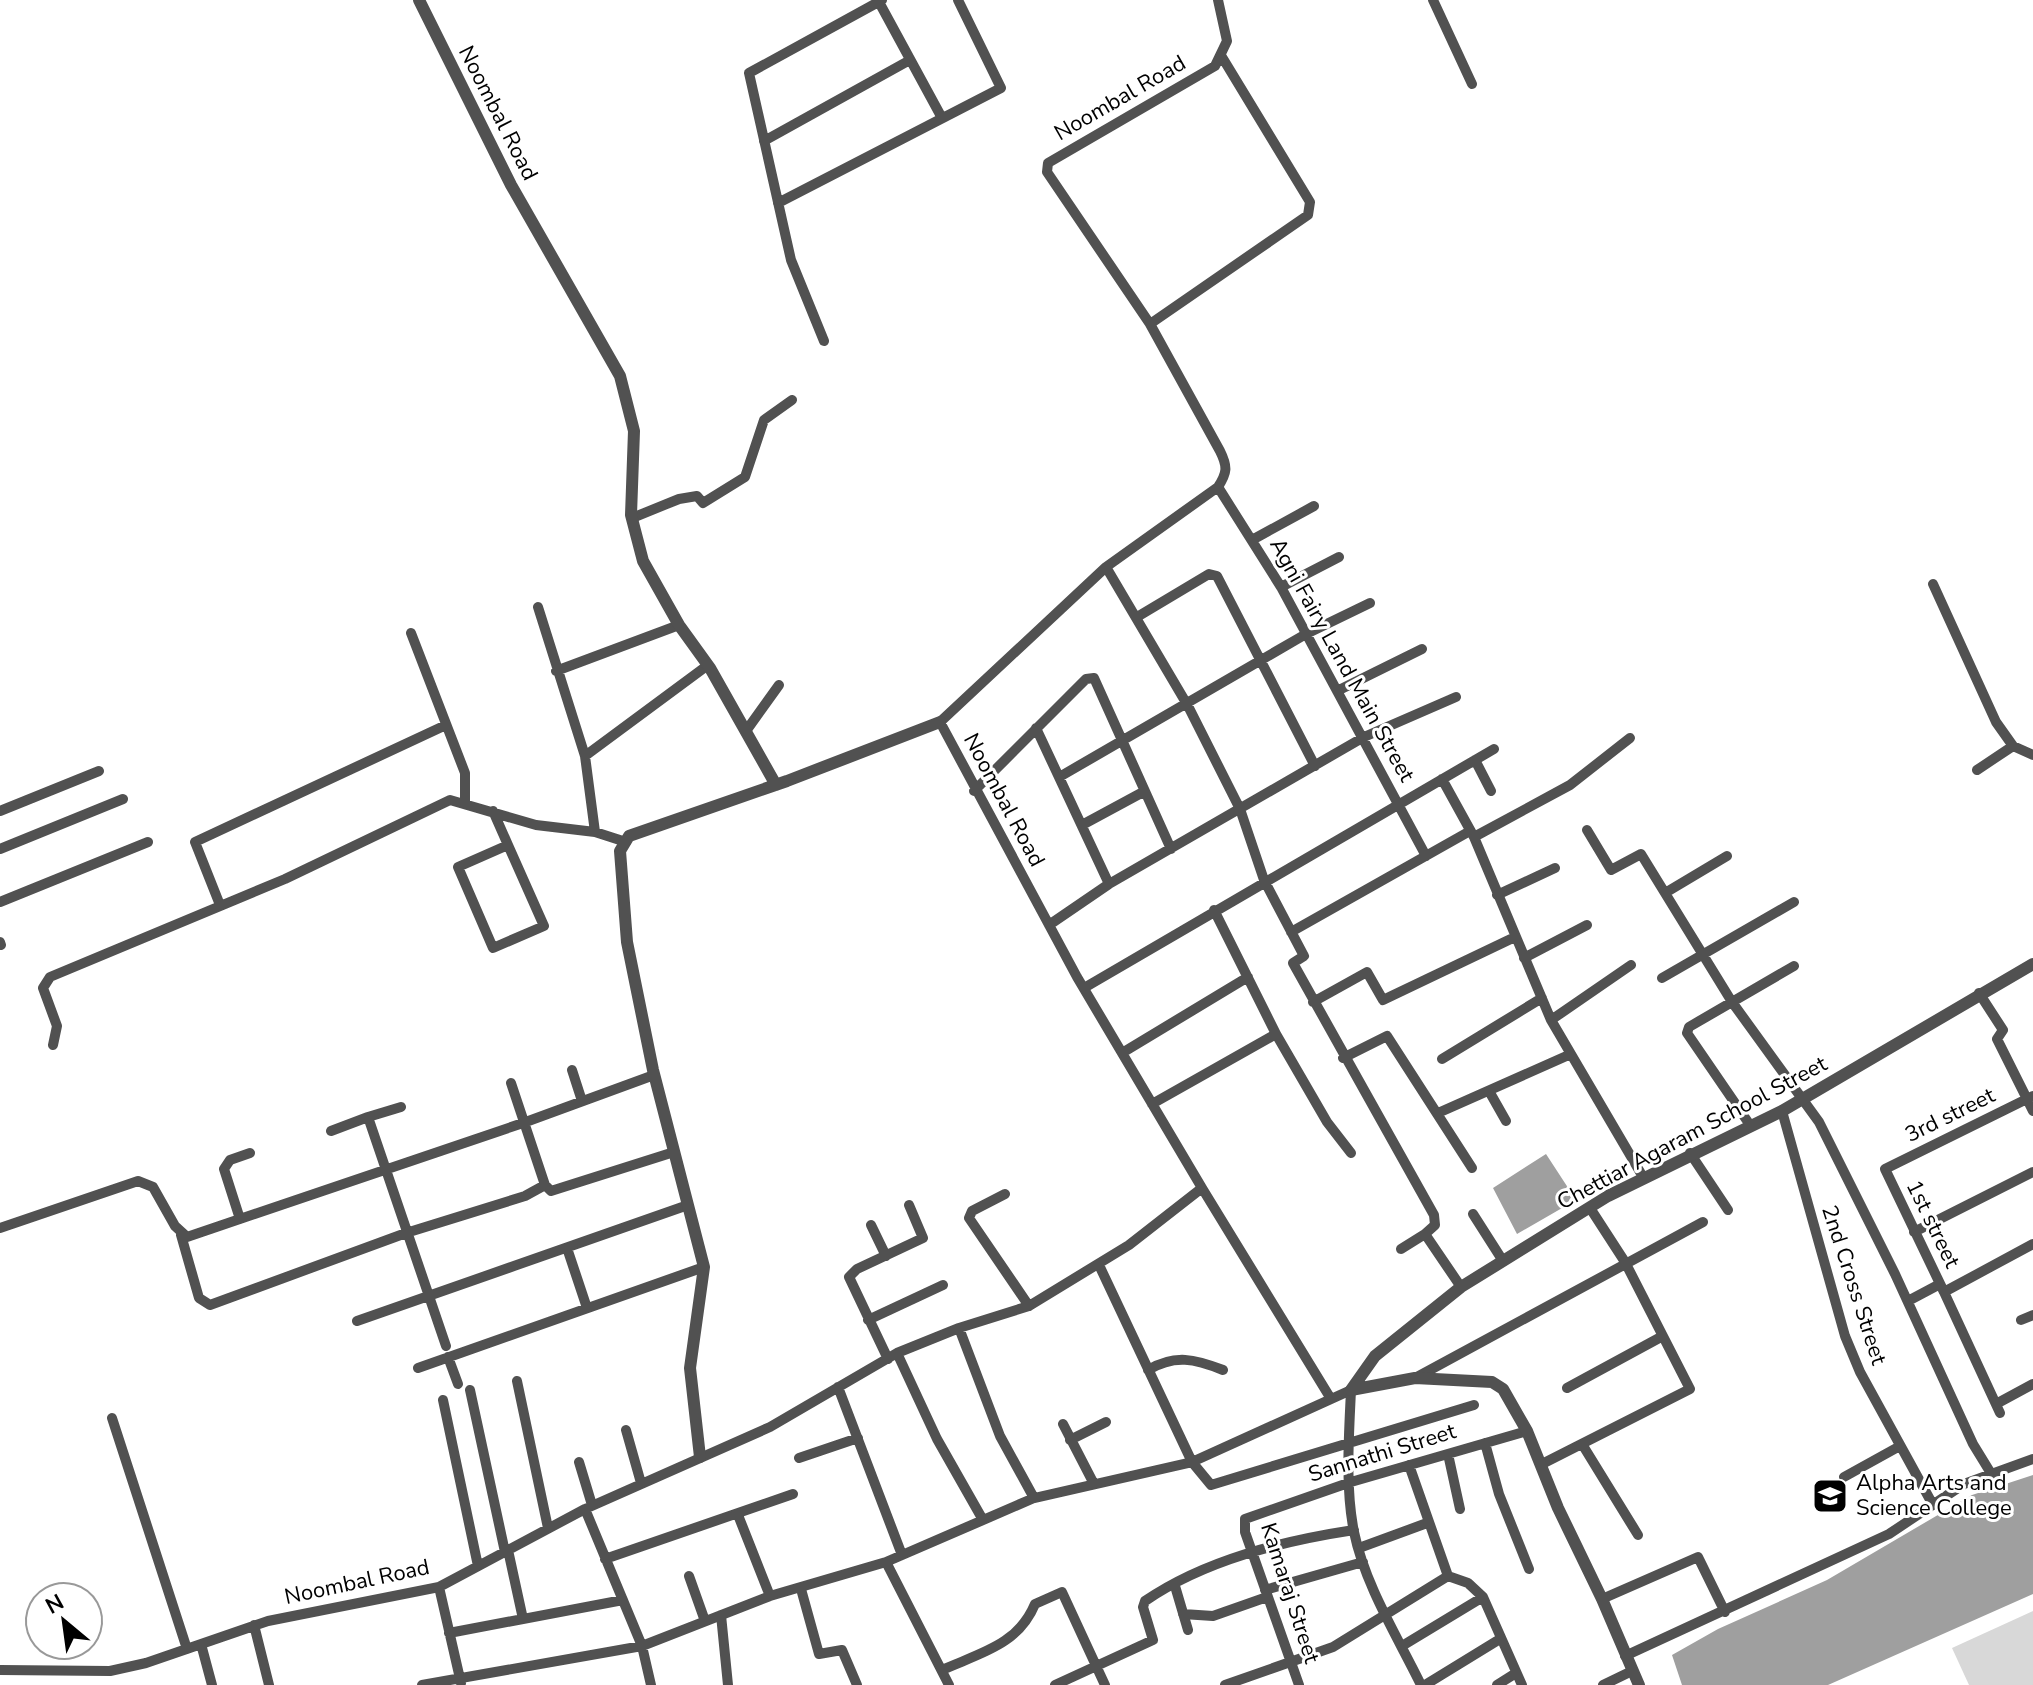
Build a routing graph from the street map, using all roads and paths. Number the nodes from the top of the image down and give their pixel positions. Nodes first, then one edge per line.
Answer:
1 (419, 0) edge
2 (958, 0) edge
3 (1218, 0) edge
4 (1433, 0) edge
5 (881, 1) edge
6 (1222, 57) junction
7 (910, 60) junction
8 (1472, 84) dead end
9 (942, 118) junction
10 (764, 141) junction
11 (778, 203) junction
12 (1150, 324) junction
13 (824, 341) dead end
14 (792, 400) dead end
15 (1218, 487) junction
16 (1314, 506) dead end
17 (632, 518) junction
18 (1252, 540) junction
19 (1339, 557) dead end
20 (1106, 567) junction
21 (1933, 584) dead end
22 (1281, 587) junction
23 (1370, 603) dead end
24 (538, 607) dead end
25 (1137, 617) junction
26 (679, 625) junction
27 (411, 633) dead end
28 (1306, 634) junction
29 (1422, 649) dead end
30 (1261, 661) junction
31 (708, 665) junction
32 (556, 671) junction
33 (779, 685) dead end
34 (1337, 691) junction
35 (1456, 697) dead end
36 (1188, 706) junction
37 (940, 722) junction
38 (446, 725) junction
39 (1036, 728) junction
40 (746, 731) junction
41 (1364, 737) junction
42 (1630, 738) dead end
43 (1123, 741) junction
44 (2013, 746) junction
45 (1494, 749) dead end
46 (2033, 755) edge
47 (585, 756) junction
48 (1475, 760) junction
49 (1315, 766) junction
50 (1977, 770) dead end
51 (99, 771) dead end
52 (1061, 776) junction
53 (1442, 779) junction
54 (776, 785) junction
55 (974, 791) junction
56 (1145, 791) junction
57 (1491, 791) dead end
58 (123, 799) dead end
59 (465, 802) junction
60 (1398, 804) junction
61 (1240, 809) junction
62 (0, 811) edge
63 (493, 811) junction
64 (1082, 825) junction
65 (1587, 830) dead end
66 (595, 832) junction
67 (1472, 834) junction
68 (148, 842) dead end
69 (626, 842) junction
70 (508, 845) junction
71 (0, 849) edge
72 (1171, 849) junction
73 (1426, 856) junction
74 (1727, 856) dead end
75 (458, 867) junction
76 (1555, 868) dead end
77 (445, 874) dead end
78 (1264, 880) junction
79 (1109, 884) junction
80 (1665, 893) junction
81 (1497, 895) junction
82 (0, 902) edge
83 (1794, 902) dead end
84 (220, 905) junction
85 (1214, 910) junction
86 (1049, 925) junction
87 (1587, 925) dead end
88 (1291, 932) junction
89 (1515, 937) junction
90 (1703, 955) junction
91 (1524, 958) junction
92 (2033, 964) edge
93 (1631, 965) dead end
94 (1794, 966) dead end
95 (1248, 977) junction
96 (1662, 978) dead end
97 (1084, 988) junction
98 (1979, 993) junction
99 (1542, 998) junction
100 (1313, 1002) junction
101 (1732, 1002) junction
102 (1551, 1020) junction
103 (1276, 1034) junction
104 (53, 1045) dead end
105 (1122, 1053) junction
106 (1571, 1054) junction
107 (1343, 1058) junction
108 (1442, 1059) dead end
109 (572, 1070) dead end
110 (654, 1075) junction
111 (511, 1083) dead end
112 (1489, 1091) junction
113 (2030, 1098) edge
114 (582, 1101) junction
115 (1801, 1101) junction
116 (1152, 1104) junction
117 (401, 1107) dead end
118 (1782, 1111) junction
119 (2033, 1111) edge
120 (1438, 1113) junction
121 (368, 1117) junction
122 (1506, 1121) dead end
123 (523, 1123) junction
124 (1750, 1125) junction
125 (331, 1131) dead end
126 (674, 1152) junction
127 (250, 1153) dead end
128 (1351, 1153) dead end
129 (1690, 1153) junction
130 (1472, 1168) dead end
131 (1885, 1169) joint
132 (385, 1171) junction
133 (2033, 1172) edge
134 (1643, 1177) junction
135 (545, 1185) junction
136 (1202, 1188) junction
137 (1005, 1194) dead end
138 (688, 1205) junction
139 (909, 1205) dead end
140 (1590, 1208) junction
141 (1728, 1210) dead end
142 (1473, 1214) dead end
143 (240, 1219) junction
144 (1703, 1222) dead end
145 (871, 1225) dead end
146 (0, 1228) edge
147 (1914, 1232) junction
148 (406, 1233) junction
149 (1425, 1234) junction
150 (181, 1235) junction
151 (2033, 1244) edge
152 (567, 1248) junction
153 (1401, 1249) dead end
154 (886, 1256) junction
155 (1503, 1261) junction
156 (1625, 1262) junction
157 (1099, 1265) junction
158 (704, 1267) junction
159 (943, 1285) dead end
160 (1461, 1287) junction
161 (1942, 1288) junction
162 (428, 1297) junction
163 (1908, 1301) junction
164 (1029, 1306) junction
165 (587, 1308) junction
166 (2033, 1315) edge
167 (868, 1320) junction
168 (2021, 1320) dead end
169 (357, 1321) dead end
170 (959, 1328) junction
171 (1661, 1337) junction
172 (447, 1352) junction
173 (892, 1356) junction
174 (418, 1368) dead end
175 (1148, 1370) junction
176 (1223, 1370) dead end
177 (1415, 1378) junction
178 (517, 1381) dead end
179 (458, 1384) dead end
180 (2033, 1384) edge
181 (838, 1387) junction
182 (1567, 1388) dead end
183 (470, 1390) dead end
184 (1351, 1390) junction
185 (1331, 1399) junction
186 (443, 1400) dead end
187 (1474, 1405) dead end
188 (112, 1418) dead end
189 (1106, 1422) dead end
190 (1063, 1424) dead end
191 (626, 1430) dead end
192 (1527, 1431) junction
193 (858, 1438) junction
194 (1070, 1440) junction
195 (1349, 1441) junction
196 (1485, 1443) junction
197 (1582, 1444) junction
198 (1900, 1446) junction
199 (1448, 1454) junction
200 (700, 1457) junction
201 (799, 1458) dead end
202 (2033, 1459) edge
203 (579, 1462) dead end
204 (1192, 1462) junction
205 (1542, 1464) junction
206 (1409, 1465) junction
207 (1992, 1475) junction
208 (1844, 1477) dead end
209 (1351, 1482) junction
210 (641, 1483) junction
211 (1094, 1484) junction
212 (793, 1494) dead end
213 (1034, 1498) junction
214 (1933, 1505) junction
215 (588, 1507) junction
216 (1460, 1509) dead end
217 (738, 1515) junction
218 (1250, 1516) joint
219 (983, 1520) junction
220 (1427, 1523) dead end
221 (548, 1528) junction
222 (1354, 1530) junction
223 (1638, 1535) dead end
224 (1359, 1548) junction
225 (506, 1551) junction
226 (1253, 1553) junction
227 (902, 1555) junction
228 (605, 1559) junction
229 (886, 1562) junction
230 (1363, 1562) junction
231 (478, 1566) junction
232 (1529, 1569) dead end
233 (689, 1576) dead end
234 (1448, 1576) junction
235 (1175, 1586) junction
236 (439, 1587) junction
237 (801, 1589) junction
238 (1266, 1594) junction
239 (770, 1596) junction
240 (1483, 1597) junction
241 (1602, 1599) junction
242 (623, 1600) junction
243 (1725, 1612) junction
244 (1183, 1614) junction
245 (721, 1615) junction
246 (1388, 1616) junction
247 (523, 1619) junction
248 (705, 1621) junction
249 (254, 1625) junction
250 (1188, 1630) dead end
251 (449, 1633) junction
252 (1500, 1639) junction
253 (201, 1644) junction
254 (642, 1646) junction
255 (1402, 1646) junction
256 (187, 1649) junction
257 (1625, 1656) junction
258 (1288, 1662) junction
259 (1096, 1667) junction
260 (0, 1670) edge
261 (942, 1670) junction
262 (1632, 1671) junction
263 (1516, 1673) junction
264 (460, 1682) edge
265 (212, 1685) edge
266 (269, 1685) edge
267 (422, 1685) edge
268 (651, 1685) edge
269 (728, 1685) edge
270 (857, 1685) edge
271 (949, 1685) edge
272 (1055, 1685) edge
273 (1105, 1685) edge
274 (1225, 1685) edge
275 (1299, 1685) edge
276 (1423, 1685) edge
277 (1497, 1685) edge
278 (1522, 1685) edge
279 (1603, 1685) edge
280 (1639, 1685) edge

1 - 17 street, Noombal Road
2 - 9 street
3 - 6 street
4 - 8 street
5 - 7 street
5 - 10 street
6 - 12 street
6 - 12 street, Noombal Road
7 - 9 street
7 - 10 street
9 - 11 street
10 - 11 street
11 - 13 street
12 - 15 street, Noombal Road
14 - 17 street
15 - 18 street, Agni Fairy Land Main Street
15 - 20 street, Noombal Road
16 - 18 street
17 - 26 street, Noombal Road
18 - 22 street, Agni Fairy Land Main Street
19 - 22 street
20 - 25 street
20 - 37 street, Noombal Road
21 - 44 street
22 - 28 street, Agni Fairy Land Main Street
23 - 28 street
24 - 32 street
25 - 30 street
25 - 36 street
26 - 31 street, Noombal Road
26 - 32 street
27 - 38 street
28 - 30 street
28 - 34 street, Agni Fairy Land Main Street
29 - 34 street
30 - 36 street
30 - 49 street
31 - 40 street, Noombal Road
31 - 47 street
32 - 47 street
33 - 40 street
34 - 41 street, Agni Fairy Land Main Street
35 - 41 street
36 - 43 street
36 - 61 street
37 - 54 street
37 - 55 street, Noombal Road
38 - 59 street
38 - 84 street
39 - 43 street
39 - 52 street
39 - 55 street
40 - 54 street, Noombal Road
41 - 49 street
41 - 60 street, Agni Fairy Land Main Street
42 - 67 street
43 - 52 street
43 - 56 street
44 - 46 street
44 - 50 street
45 - 48 street
47 - 66 street
48 - 53 street
48 - 57 street
49 - 61 street
51 - 62 street
52 - 64 street
53 - 60 street
53 - 67 street
54 - 69 street
55 - 86 street, Noombal Road
56 - 64 street
56 - 72 street
58 - 71 street
59 - 63 street
59 - 84 street
60 - 73 street, Agni Fairy Land Main Street
60 - 78 street
61 - 72 street
61 - 78 street
63 - 66 street
63 - 70 street
64 - 79 street
65 - 80 street
66 - 69 street
67 - 73 street
67 - 81 street
68 - 82 street
69 - 110 street
70 - 75 street
70 - 75 street
72 - 79 street
73 - 88 street
74 - 80 street
75 - 77 street
76 - 81 street
78 - 85 street
78 - 88 street
79 - 86 street
80 - 90 street
81 - 89 street
83 - 90 street
84 - 104 street
85 - 95 street
85 - 97 street
86 - 97 street, Noombal Road
87 - 91 street
88 - 100 street
89 - 91 street
89 - 100 street
90 - 96 street
90 - 101 street
91 - 99 street
92 - 98 street, Chettiar Agaram School Street
93 - 102 street
94 - 101 street
95 - 103 street
95 - 105 street
97 - 105 street, Noombal Road
98 - 113 street
98 - 115 street, Chettiar Agaram School Street
99 - 102 street
99 - 108 street
100 - 107 street
101 - 115 street
101 - 124 street
102 - 106 street
103 - 116 street
103 - 128 street
105 - 116 street, Noombal Road
106 - 112 street
106 - 134 street
107 - 120 street
107 - 149 street
109 - 114 street
110 - 114 street
110 - 126 street
111 - 123 street
112 - 120 street
112 - 122 street
113 - 119 street
113 - 131 street, 3rd street
114 - 123 street
115 - 118 street, Chettiar Agaram School Street
115 - 163 street
116 - 136 street, Noombal Road
117 - 121 street
118 - 124 street, Chettiar Agaram School Street
118 - 198 street, 2nd Cross Street
120 - 130 street
121 - 125 street
121 - 132 street
123 - 132 street
123 - 135 street
124 - 129 street, Chettiar Agaram School Street
126 - 135 street
126 - 138 street
127 - 143 street
129 - 134 street, Chettiar Agaram School Street
129 - 141 street
131 - 147 street, 1st street
132 - 143 street
132 - 148 street
133 - 147 street
134 - 140 street, Chettiar Agaram School Street
135 - 148 street
136 - 157 street, Noombal Road
136 - 185 street
137 - 164 street
138 - 152 street
138 - 158 street
139 - 154 street
140 - 155 street, Chettiar Agaram School Street
140 - 156 street
142 - 155 street
143 - 150 street
144 - 156 street
145 - 154 street
146 - 150 street
147 - 161 street, 1st street
148 - 150 street
148 - 162 street
149 - 153 street
149 - 160 street
151 - 161 street, 1st street
152 - 162 street
152 - 165 street
154 - 167 street
155 - 160 street, Chettiar Agaram School Street
156 - 171 street
156 - 177 street
157 - 164 street, Noombal Road
157 - 175 street
158 - 165 street
158 - 200 street
159 - 167 street
160 - 184 street, Chettiar Agaram School Street
161 - 163 street
161 - 180 street
162 - 169 street
162 - 172 street
163 - 207 street
164 - 170 street, Noombal Road
165 - 172 street
166 - 168 street
167 - 173 street
170 - 173 street, Noombal Road
170 - 213 street
171 - 182 street
171 - 197 street
172 - 174 street
172 - 179 street
173 - 181 street, Noombal Road
173 - 219 street
175 - 176 street
175 - 204 street
177 - 184 street
177 - 192 street
178 - 221 street
181 - 193 street
181 - 200 street, Noombal Road
183 - 225 street
184 - 185 street
184 - 195 street
185 - 204 street
186 - 231 street
187 - 195 street
188 - 256 street
189 - 194 street
190 - 194 street
191 - 210 street
192 - 196 street, Sannathi Street
192 - 205 street
193 - 201 street
193 - 227 street
194 - 211 street
195 - 204 street
195 - 209 street
196 - 199 street, Sannathi Street
196 - 232 street
197 - 205 street
197 - 223 street
198 - 208 street
198 - 214 street, 2nd Cross Street
199 - 206 street, Sannathi Street
199 - 216 street
200 - 210 street, Noombal Road
202 - 207 street
203 - 215 street
204 - 211 street
205 - 241 street
206 - 209 street, Sannathi Street
206 - 234 street
207 - 214 street
209 - 218 street, Sannathi Street
209 - 222 street
210 - 215 street, Noombal Road
211 - 213 street
212 - 217 street
213 - 219 street
214 - 243 street
215 - 221 street, Noombal Road
215 - 228 street
217 - 228 street
217 - 239 street
218 - 226 street, Kamaraj Street
219 - 227 street
220 - 224 street
221 - 225 street, Noombal Road
222 - 224 street
222 - 226 street
224 - 230 street
225 - 231 street, Noombal Road
225 - 247 street
226 - 235 street
226 - 238 street, Kamaraj Street
227 - 229 street
228 - 242 street
229 - 237 street
229 - 261 street
230 - 238 street
230 - 246 street
231 - 236 street, Noombal Road
233 - 248 street
234 - 240 street
234 - 246 street
235 - 244 street
235 - 259 street
236 - 249 street, Noombal Road
236 - 251 street
237 - 239 street
237 - 270 street
238 - 244 street
238 - 258 street, Kamaraj Street
239 - 245 street
240 - 252 street
240 - 255 street
241 - 243 street
241 - 257 street
242 - 247 street
242 - 254 street
243 - 257 street
244 - 250 street
245 - 248 street
245 - 269 street
246 - 255 street
246 - 258 street
247 - 251 street
248 - 254 street
249 - 253 street, Noombal Road
249 - 266 street
251 - 264 street
252 - 263 street
252 - 276 street
253 - 256 street, Noombal Road
253 - 265 street
254 - 264 street
254 - 268 street
255 - 276 street
256 - 260 street, Noombal Road
257 - 262 street
258 - 274 street
258 - 275 street, Kamaraj Street
259 - 261 street
259 - 272 street
259 - 273 street
261 - 271 street
262 - 279 street
262 - 280 street
263 - 277 street
263 - 278 street
264 - 267 street

